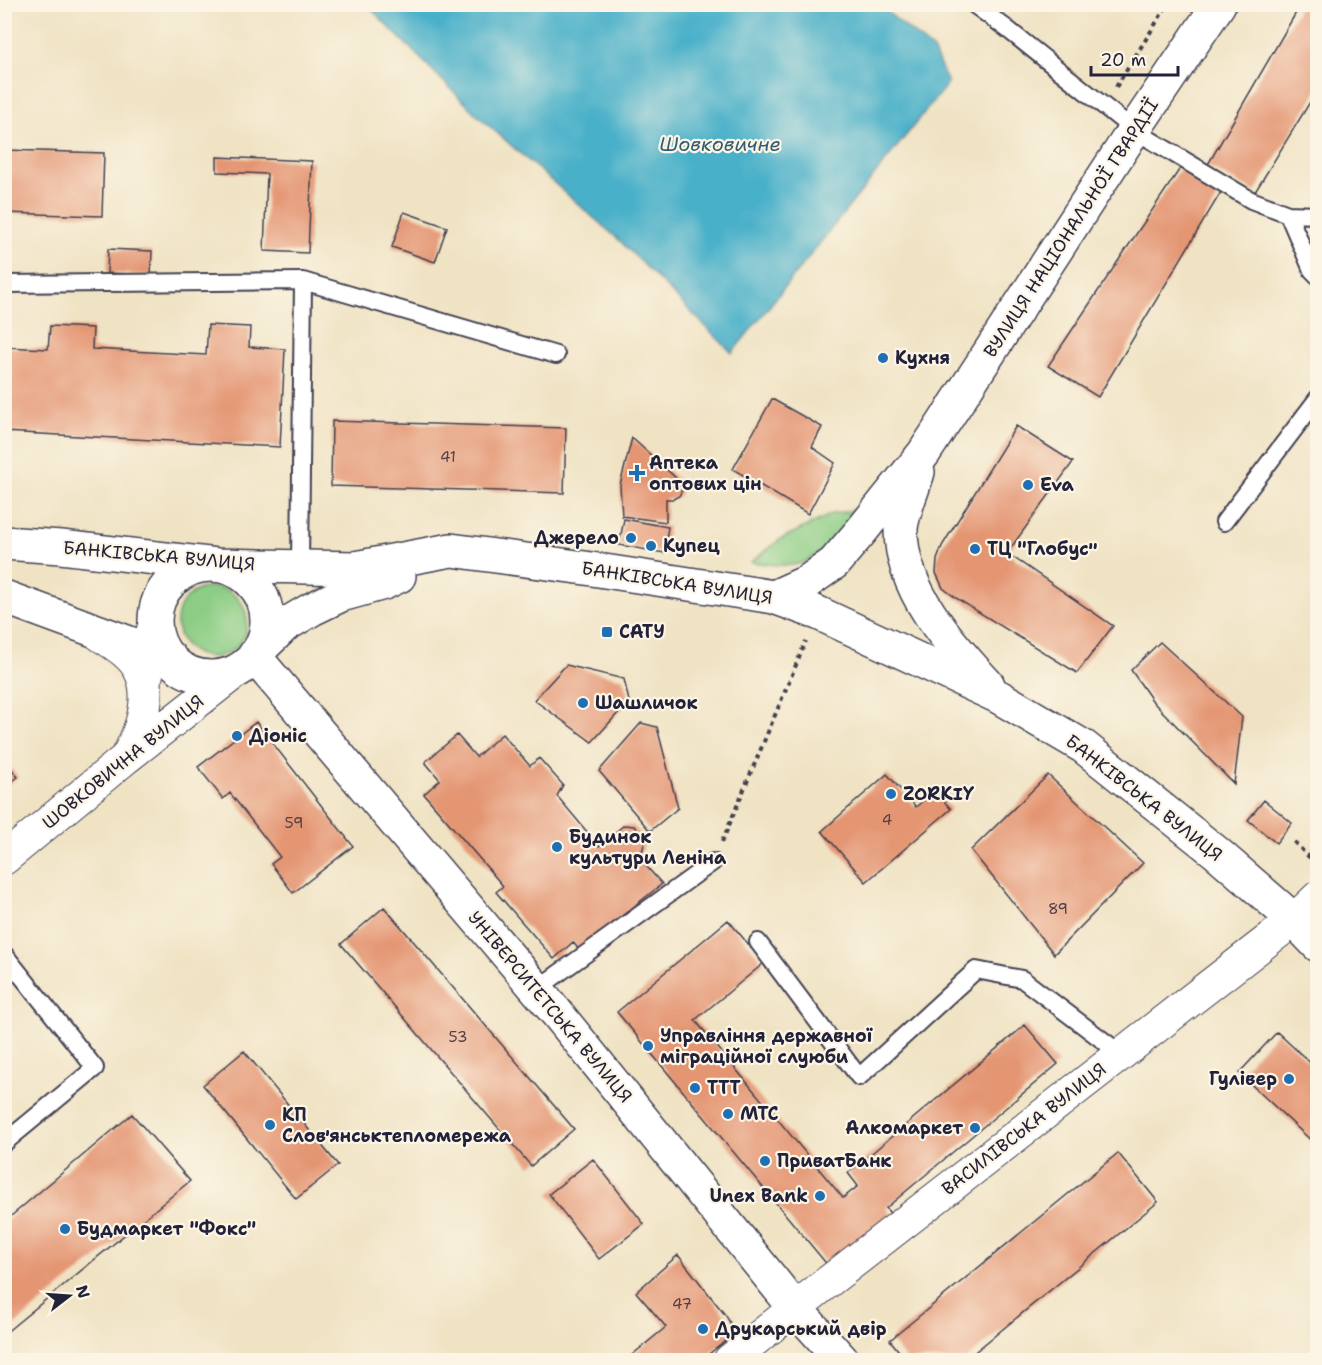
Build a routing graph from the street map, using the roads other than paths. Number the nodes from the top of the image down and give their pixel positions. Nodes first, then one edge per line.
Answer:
1 (973, 4) edge
2 (1219, 4) edge
3 (1134, 130) junction
4 (1288, 214) junction
5 (1317, 215) edge
6 (1317, 276) edge
7 (303, 281) junction
8 (4, 284) edge
9 (556, 355) dead end
10 (1317, 398) edge
11 (924, 453) junction
12 (1224, 522) dead end
13 (4, 543) edge
14 (452, 550) junction
15 (217, 565) junction
16 (300, 567) junction
17 (4, 597) edge
18 (774, 597) junction
19 (88, 628) junction
20 (158, 643) junction
21 (251, 659) junction
22 (146, 694) junction
23 (999, 697) junction
24 (126, 758) junction
25 (4, 859) edge
26 (713, 862) road end
27 (1317, 897) edge
28 (1294, 920) junction
29 (758, 942) dead end
30 (1317, 945) edge
31 (4, 954) edge
32 (537, 989) junction
33 (1121, 1054) junction
34 (4, 1143) edge
35 (795, 1308) junction
36 (730, 1360) edge
37 (842, 1360) edge

1 - 3 lane
2 - 3 street, ВУЛИЦЯ НАЦІОНАЛЬНОЇ ГВАРДІЇ
3 - 4 lane
3 - 11 street, ВУЛИЦЯ НАЦІОНАЛЬНОЇ ГВАРДІЇ
4 - 5 lane
4 - 6 lane
7 - 8 lane
7 - 9 lane
7 - 16 lane
10 - 12 lane
11 - 18 street
11 - 23 street
13 - 15 street, БАНКІВСЬКА ВУЛИЦЯ
14 - 16 street, БАНКІВСЬКА ВУЛИЦЯ
14 - 18 street, БАНКІВСЬКА ВУЛИЦЯ
14 - 21 street, ШОВКОВИЧНА ВУЛИЦЯ
15 - 16 street, БАНКІВСЬКА ВУЛИЦЯ
15 - 20 street
15 - 21 street
17 - 19 street
18 - 23 street, БАНКІВСЬКА ВУЛИЦЯ
19 - 20 street
19 - 22 street
20 - 21 street
20 - 22 street
21 - 24 street, ШОВКОВИЧНА ВУЛИЦЯ
21 - 32 street, УНІВЕРСИТЕТСЬКА ВУЛИЦЯ
22 - 24 street
23 - 28 street, БАНКІВСЬКА ВУЛИЦЯ
24 - 25 street, ШОВКОВИЧНА ВУЛИЦЯ
26 - 32 lane
27 - 28 street, ВАСИЛІВСЬКА ВУЛИЦЯ
28 - 30 street, БАНКІВСЬКА ВУЛИЦЯ
28 - 33 street, ВАСИЛІВСЬКА ВУЛИЦЯ
29 - 33 lane
31 - 34 lane
32 - 35 street, УНІВЕРСИТЕТСЬКА ВУЛИЦЯ
33 - 35 street, ВАСИЛІВСЬКА ВУЛИЦЯ
35 - 36 street, ВАСИЛІВСЬКА ВУЛИЦЯ
35 - 37 street, УНІВЕРСИТЕТСЬКА ВУЛИЦЯ

